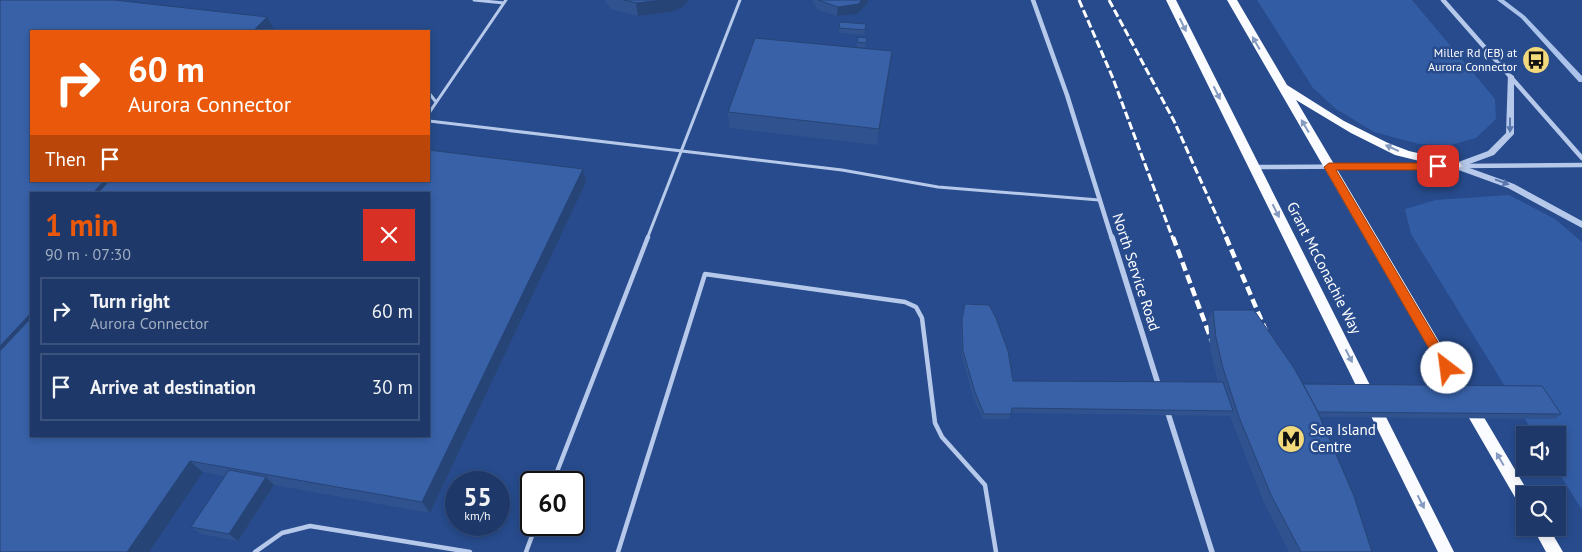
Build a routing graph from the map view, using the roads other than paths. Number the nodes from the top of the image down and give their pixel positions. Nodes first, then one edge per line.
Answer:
1 (474, 0) edge
2 (740, 0) edge
3 (1033, 0) edge
4 (1171, 0) edge
5 (1232, 0) edge
6 (1444, 0) edge
7 (505, 2) edge
8 (1510, 76) junction
9 (1281, 85) junction
10 (430, 94) edge
11 (436, 102) junction
12 (430, 111) edge
13 (430, 121) edge
14 (680, 151) junction
15 (1582, 158) edge
16 (1582, 165) edge
17 (1456, 166) junction
18 (1254, 167) junction
19 (1329, 167) junction
20 (1099, 200) junction
21 (1582, 225) edge
22 (1162, 395) edge
23 (1165, 404) edge
24 (557, 471) edge
25 (1516, 486) edge
26 (532, 536) edge
27 (1545, 536) edge
28 (255, 552) edge
29 (470, 552) edge
30 (526, 552) edge
31 (618, 552) edge
32 (996, 552) edge
33 (1212, 552) edge
34 (1446, 552) edge
35 (1555, 552) edge

1 - 7 lane
2 - 14 lane
3 - 20 street, North Service Road
4 -> 18 main road, Grant McConachie Way
9 -> 5 main road
6 - 8 street
7 - 11 lane
8 - 15 street
8 -> 17 street
17 -> 9 main road
19 -> 9 main road
10 - 11 lane
11 - 12 lane
13 - 14 lane
14 - 20 lane
14 - 24 lane
16 - 17 street
17 - 19 street
17 -> 21 street
18 - 19 street
18 -> 34 main road, Grant McConachie Way
25 -> 19 main road
20 - 22 street, North Service Road
23 - 33 street
26 - 30 lane
27 - 35 main road
28 - 29 lane
31 - 32 lane

